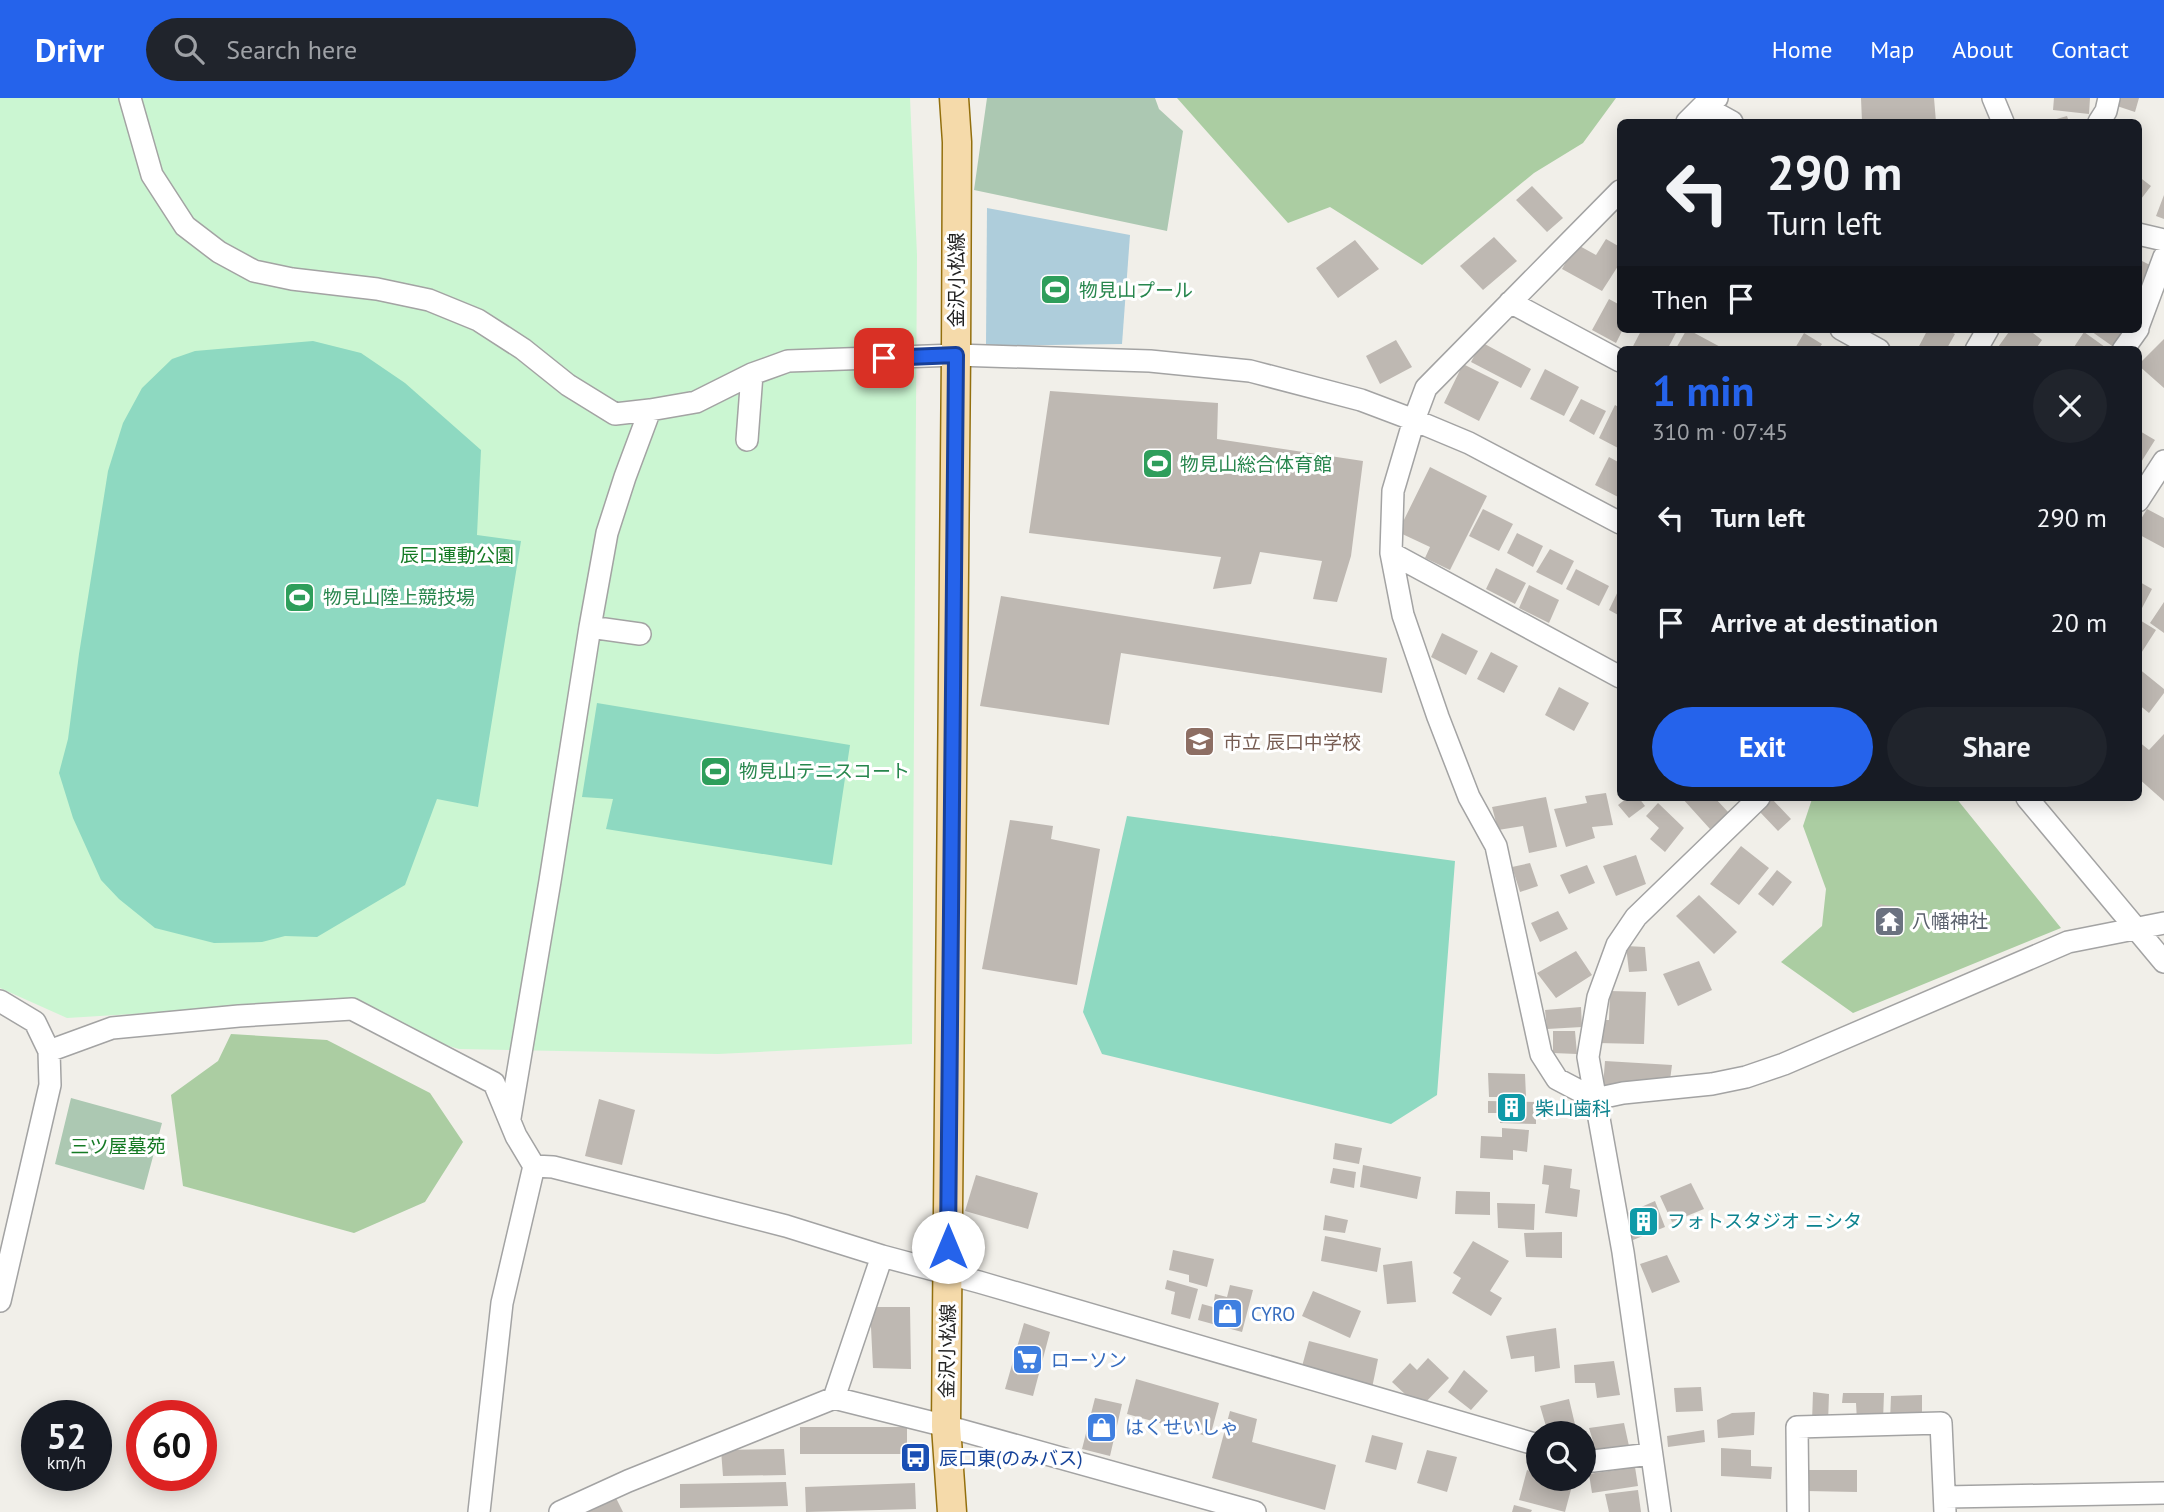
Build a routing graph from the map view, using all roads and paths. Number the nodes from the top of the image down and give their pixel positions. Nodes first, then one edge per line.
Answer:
1 (130, 98) edge
2 (954, 98) edge
3 (1993, 98) edge
4 (2109, 98) edge
5 (1710, 102) edge
6 (1690, 119) edge
7 (1729, 119) edge
8 (2002, 119) edge
9 (2101, 119) edge
10 (1617, 199) edge
11 (2142, 235) edge
12 (2164, 240) edge
13 (2164, 257) edge
14 (1510, 302) junction
15 (2142, 317) edge
16 (1841, 337) edge
17 (1867, 346) edge
18 (956, 355) junction
19 (1617, 360) edge
20 (752, 374) junction
21 (650, 410) junction
22 (1414, 420) junction
23 (747, 440) dead end
24 (2164, 461) edge
25 (2142, 495) edge
26 (1617, 521) edge
27 (1391, 552) junction
28 (590, 626) junction
29 (640, 634) dead end
30 (1617, 675) edge
31 (1756, 801) edge
32 (2029, 801) edge
33 (2164, 923) edge
34 (2134, 927) junction
35 (2164, 962) edge
36 (0, 1001) edge
37 (49, 1051) junction
38 (1595, 1099) junction
39 (510, 1118) junction
40 (534, 1166) junction
41 (882, 1256) junction
42 (948, 1275) junction
43 (0, 1301) edge
44 (834, 1398) junction
45 (946, 1426) junction
46 (1526, 1442) edge
47 (1651, 1454) junction
48 (1596, 1461) edge
49 (2164, 1493) edge
50 (1945, 1504) edge
51 (479, 1512) edge
52 (560, 1512) edge
53 (952, 1512) edge
54 (1255, 1512) edge
55 (1660, 1512) edge
56 (1798, 1512) edge

1 - 21 street
2 - 18 main road, 金沢小松線
3 - 8 street
4 - 9 street
5 - 6 street
5 - 7 street
10 - 14 street
11 - 12 street
13 - 15 street
14 - 19 street
14 - 22 street
16 - 17 street
18 - 20 street
18 - 22 street
18 - 42 main road, 金沢小松線
20 - 21 street
20 - 23 street
21 - 28 street
22 - 26 street
22 - 27 street
24 - 25 street
27 - 30 street
27 - 38 street
28 - 29 street
28 - 39 street
31 - 38 street
32 - 34 street
33 - 34 street
34 - 35 street
34 - 38 street
36 - 37 street
37 - 39 street
37 - 43 street
38 - 47 street
39 - 40 street
40 - 41 street
40 - 51 street
41 - 42 street
41 - 44 street
42 - 45 main road, 金沢小松線
42 - 46 street
44 - 45 street
44 - 52 street
45 - 53 main road, 金沢小松線
45 - 54 street
47 - 48 street
47 - 55 street
49 - 50 street
50 - 56 street

